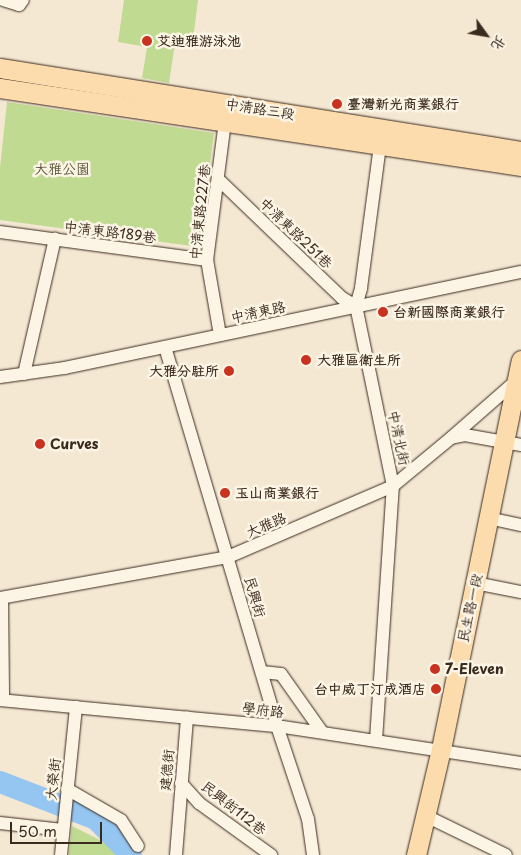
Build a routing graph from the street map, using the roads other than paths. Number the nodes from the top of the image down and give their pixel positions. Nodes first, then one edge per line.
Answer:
1 (3, 0) edge
2 (23, 0) edge
3 (0, 68) edge
4 (0, 88) edge
5 (225, 122) junction
6 (380, 145) junction
7 (521, 151) edge
8 (521, 166) edge
9 (218, 179) junction
10 (0, 232) edge
11 (55, 239) junction
12 (207, 260) junction
13 (521, 272) edge
14 (356, 306) junction
15 (220, 335) junction
16 (165, 347) junction
17 (521, 360) edge
18 (24, 374) junction
19 (0, 377) edge
20 (516, 381) junction
21 (451, 438) junction
22 (513, 443) edge
23 (393, 486) junction
24 (488, 518) junction
25 (521, 525) edge
26 (228, 558) junction
27 (475, 583) junction
28 (521, 592) edge
29 (1, 598) edge
30 (262, 672) junction
31 (1, 700) edge
32 (76, 707) junction
33 (187, 717) junction
34 (277, 726) junction
35 (322, 732) junction
36 (376, 740) junction
37 (441, 749) junction
38 (521, 763) edge
39 (181, 783) junction
40 (67, 791) junction
41 (424, 815) junction
42 (0, 823) edge
43 (63, 827) junction
44 (138, 846) dead end
45 (60, 855) edge
46 (176, 855) edge
47 (270, 855) edge
48 (313, 855) edge
49 (416, 855) edge
50 (506, 855) edge

1 - 2 street
3 - 7 main road, 中清路三段
4 - 5 main road, 中清路三段
5 - 6 main road, 中清路三段
5 - 9 street, 中清東路227巷
6 - 8 main road, 中清路三段
6 - 14 street, 中清北街
9 - 12 street, 中清東路227巷
9 - 14 street, 中清東路251巷
10 - 11 street
11 - 12 street, 中清東路189巷
11 - 18 street, 中清東路189巷
12 - 15 street, 中清東路227巷
13 - 14 street, 中清東路
14 - 15 street, 中清東路
14 - 23 street, 中清北街
15 - 16 street, 中清東路
16 - 18 street, 中清東路
16 - 26 street, 民興街
17 - 20 main road, 民生路一段
18 - 19 street, 中清東路
20 - 21 street, 大雅路
20 - 22 main road, 民生路一段
21 - 22 street
21 - 23 street, 大雅路
22 - 24 main road, 民生路一段
23 - 26 street, 大雅路
23 - 36 street, 中清北街
24 - 25 street
24 - 27 main road, 民生路一段
26 - 29 street, 大雅路
26 - 30 street, 民興街
27 - 28 street
27 - 37 main road, 民生路一段
29 - 31 street
30 - 34 street, 民興街
30 - 35 street
31 - 32 street, 學府路
32 - 33 street, 學府路
32 - 40 street, 大榮街
33 - 34 street, 學府路
33 - 39 street, 建德街
34 - 35 street, 學府路
34 - 48 street, 民興街
35 - 36 street, 學府路
36 - 37 street, 學府路
37 - 38 street, 學府路
37 - 41 main road, 民生路一段
39 - 46 street, 建德街
39 - 47 street, 民興街112巷
40 - 43 street, 大榮街
40 - 44 street
41 - 49 main road, 民生路一段
41 - 50 street
42 - 43 street
43 - 45 street, 大榮街

